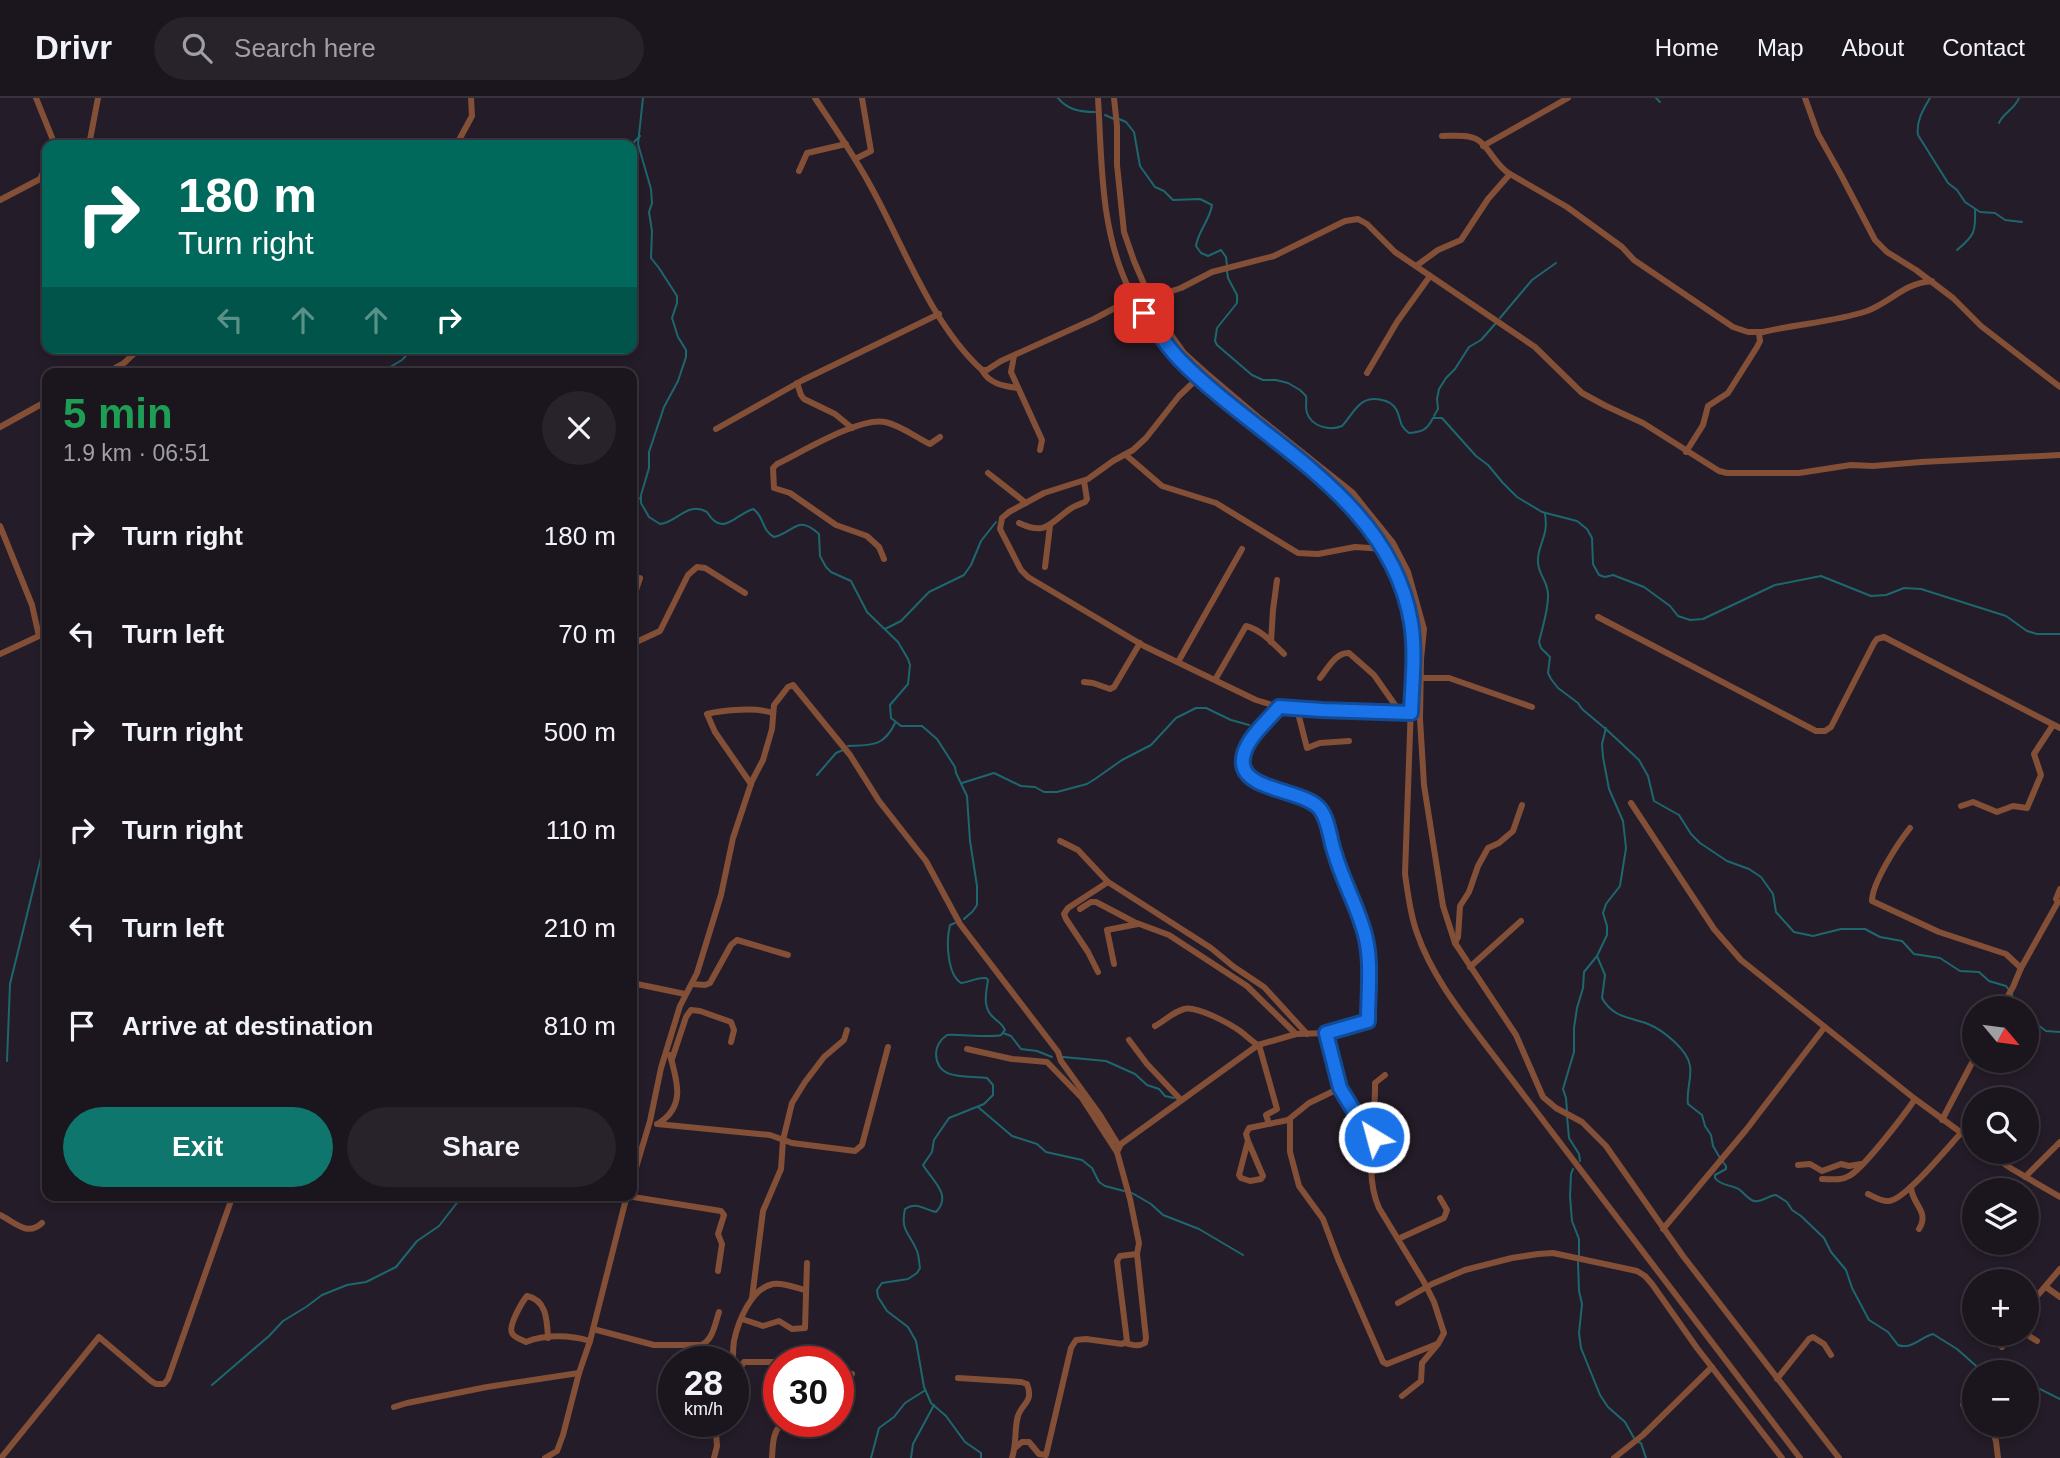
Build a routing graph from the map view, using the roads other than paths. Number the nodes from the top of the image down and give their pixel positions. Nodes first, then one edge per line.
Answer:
1 (36, 98) edge
2 (98, 98) edge
3 (471, 98) edge
4 (815, 98) edge
5 (862, 98) edge
6 (1098, 98) edge
7 (1114, 98) edge
8 (1568, 98) edge
9 (1805, 98) edge
10 (1443, 136) dead end
11 (53, 140) edge
12 (90, 140) edge
13 (459, 140) edge
14 (846, 144) junction
15 (1483, 146) junction
16 (855, 159) junction
17 (799, 171) dead end
18 (1510, 174) junction
19 (42, 175) edge
20 (0, 200) edge
21 (1416, 266) junction
22 (1430, 276) junction
23 (1932, 281) junction
24 (1149, 295) junction
25 (1134, 297) junction
26 (939, 314) junction
27 (1759, 333) junction
28 (131, 354) edge
29 (1014, 356) junction
30 (115, 368) edge
31 (982, 370) junction
32 (1367, 373) dead end
33 (1199, 377) junction
34 (797, 383) junction
35 (2060, 387) edge
36 (1018, 388) junction
37 (42, 404) edge
38 (0, 427) edge
39 (852, 428) junction
40 (716, 429) dead end
41 (940, 437) dead end
42 (1040, 450) dead end
43 (1686, 452) junction
44 (1126, 454) junction
45 (2060, 455) edge
46 (988, 473) dead end
47 (1084, 481) junction
48 (1026, 503) junction
49 (1019, 523) dead end
50 (0, 526) edge
51 (1050, 526) junction
52 (1242, 549) dead end
53 (1384, 549) junction
54 (884, 559) dead end
55 (1045, 567) dead end
56 (640, 578) dead end
57 (1277, 580) dead end
58 (637, 587) edge
59 (745, 593) dead end
60 (1598, 617) dead end
61 (42, 634) edge
62 (39, 636) junction
63 (637, 641) edge
64 (1271, 642) junction
65 (1140, 643) junction
66 (0, 654) edge
67 (1284, 654) dead end
68 (1178, 662) junction
69 (1320, 678) dead end
70 (1421, 678) junction
71 (1215, 680) junction
72 (1084, 682) dead end
73 (1532, 706) dead end
74 (1279, 707) junction
75 (1297, 709) junction
76 (1400, 712) junction
77 (773, 713) junction
78 (1411, 713) junction
79 (2056, 727) edge
80 (1349, 741) dead end
81 (751, 784) junction
82 (1630, 803) dead end
83 (1522, 805) dead end
84 (1961, 806) dead end
85 (1910, 828) dead end
86 (1060, 841) dead end
87 (1108, 881) junction
88 (2060, 889) edge
89 (2059, 902) edge
90 (1080, 909) dead end
91 (1446, 917) junction
92 (1459, 919) junction
93 (1521, 921) dead end
94 (1139, 924) junction
95 (1455, 943) junction
96 (788, 956) dead end
97 (1114, 964) dead end
98 (1470, 967) junction
99 (2021, 968) junction
100 (1098, 972) dead end
101 (637, 984) edge
102 (692, 984) junction
103 (685, 994) junction
104 (2008, 996) edge
105 (1156, 1026) dead end
106 (1824, 1028) junction
107 (847, 1030) dead end
108 (1326, 1033) junction
109 (1296, 1034) junction
110 (1307, 1034) junction
111 (1129, 1040) dead end
112 (731, 1042) dead end
113 (1259, 1045) junction
114 (668, 1047) junction
115 (888, 1047) dead end
116 (967, 1049) dead end
117 (672, 1059) junction
118 (1967, 1073) edge
119 (1385, 1075) dead end
120 (1340, 1088) junction
121 (1914, 1099) junction
122 (1181, 1100) junction
123 (1290, 1119) junction
124 (1942, 1119) junction
125 (654, 1122) junction
126 (1269, 1124) junction
127 (1961, 1133) joint
128 (1374, 1137) junction
129 (783, 1140) junction
130 (1248, 1141) junction
131 (2060, 1142) edge
132 (1118, 1149) junction
133 (1863, 1163) junction
134 (2005, 1164) edge
135 (1798, 1166) dead end
136 (637, 1168) edge
137 (2025, 1177) junction
138 (1822, 1179) dead end
139 (1911, 1187) junction
140 (1868, 1194) dead end
141 (2060, 1197) edge
142 (637, 1198) edge
143 (1440, 1198) dead end
144 (231, 1201) edge
145 (626, 1201) edge
146 (0, 1215) edge
147 (42, 1223) dead end
148 (1663, 1228) junction
149 (1919, 1229) dead end
150 (1398, 1238) junction
151 (1137, 1254) junction
152 (807, 1263) dead end
153 (2060, 1269) edge
154 (718, 1271) dead end
155 (1427, 1287) junction
156 (2046, 1287) junction
157 (806, 1290) junction
158 (2039, 1294) edge
159 (2060, 1297) edge
160 (752, 1298) junction
161 (1398, 1303) dead end
162 (719, 1312) dead end
163 (742, 1319) junction
164 (593, 1329) junction
165 (548, 1338) junction
166 (590, 1341) junction
167 (1125, 1343) junction
168 (1438, 1344) junction
169 (734, 1346) edge
170 (1831, 1354) dead end
171 (1713, 1367) junction
172 (579, 1373) junction
173 (958, 1378) dead end
174 (1777, 1379) junction
175 (1402, 1396) dead end
176 (394, 1408) dead end
177 (716, 1437) edge
178 (774, 1437) edge
179 (1995, 1437) edge
180 (1016, 1447) junction
181 (1047, 1456) edge
182 (1, 1458) edge
183 (545, 1458) edge
184 (714, 1458) edge
185 (772, 1458) edge
186 (1012, 1458) edge
187 (1614, 1458) edge
188 (1782, 1458) edge
189 (1800, 1458) edge
190 (1839, 1458) edge
191 (1998, 1458) edge

1 - 11 street
2 - 12 street
3 - 13 street
4 - 14 street
5 - 16 street
6 - 25 street
7 - 24 street
8 - 15 street
9 - 23 street
10 - 15 street
14 - 16 street
14 - 17 street
15 - 18 street
16 - 26 street
18 - 21 street
18 - 27 street
19 - 20 street
21 - 22 street
21 - 24 street
22 - 32 street
22 - 43 street
23 - 27 street
23 - 35 street
24 - 25 street
24 - 70 street
25 - 29 street
25 - 33 street
26 - 31 street
26 - 34 street
27 - 43 street
28 - 30 street
29 - 31 street
29 - 36 street
31 - 36 street
33 - 44 street
33 - 53 street
34 - 39 street
34 - 40 street
36 - 42 street
37 - 38 street
39 - 41 street
39 - 54 street
43 - 45 street
44 - 47 street
44 - 53 street
46 - 48 street
47 - 48 street
47 - 51 street
48 - 65 street
49 - 51 street
50 - 62 street
51 - 55 street
52 - 68 street
53 - 78 street
56 - 58 street
57 - 64 street
59 - 63 street
60 - 79 street
61 - 62 street
62 - 66 street
64 - 67 street
64 - 71 street
65 - 68 street
65 - 72 street
68 - 71 street
69 - 76 street
70 - 73 street
70 - 91 street
71 - 74 street
74 - 75 street
74 - 108 street
75 - 76 street
75 - 80 street
76 - 78 street
77 - 81 street
77 - 81 street
77 - 132 street
78 - 189 street
79 - 84 street
81 - 102 street
82 - 106 street
83 - 92 street
85 - 99 street
86 - 87 street
87 - 100 street
87 - 110 street
88 - 89 street
89 - 99 street
90 - 94 street
91 - 92 street
91 - 95 street
92 - 95 street
93 - 98 street
94 - 97 street
94 - 109 street
95 - 98 street
96 - 102 street
98 - 148 street
99 - 104 street
101 - 103 street
102 - 103 street
103 - 114 street
105 - 113 street
106 - 121 street
106 - 148 street
107 - 129 street
108 - 110 street
108 - 120 street
109 - 110 street
109 - 113 street
111 - 122 street
112 - 117 street
113 - 122 street
113 - 126 street
114 - 117 street
114 - 125 street
115 - 129 street
116 - 132 street
117 - 125 street
118 - 124 street
119 - 128 street
120 - 123 street
120 - 128 street
121 - 124 street
121 - 133 street
122 - 132 street
123 - 126 street
123 - 168 street
124 - 127 street
125 - 129 street
125 - 136 street
126 - 130 street
127 - 139 street
128 - 150 street
129 - 160 street
130 - 130 street
131 - 137 street
132 - 151 street
133 - 135 street
133 - 138 street
134 - 137 street
137 - 141 street
139 - 140 street
139 - 149 street
142 - 154 street
143 - 150 street
144 - 182 street
145 - 164 street
146 - 147 street
148 - 174 street
150 - 155 street
151 - 167 street
151 - 167 street
152 - 157 street
153 - 156 street
155 - 161 street
155 - 168 street
155 - 171 street
156 - 158 street
156 - 159 street
157 - 160 street
157 - 163 street
160 - 163 street
162 - 164 street
163 - 169 street
164 - 166 street
165 - 165 street
165 - 166 street
166 - 172 street
167 - 181 street
168 - 175 street
170 - 174 street
171 - 187 street
171 - 188 street
172 - 176 street
172 - 183 street
173 - 180 street
174 - 190 street
177 - 184 street
178 - 185 street
179 - 191 street
180 - 181 street
180 - 186 street

